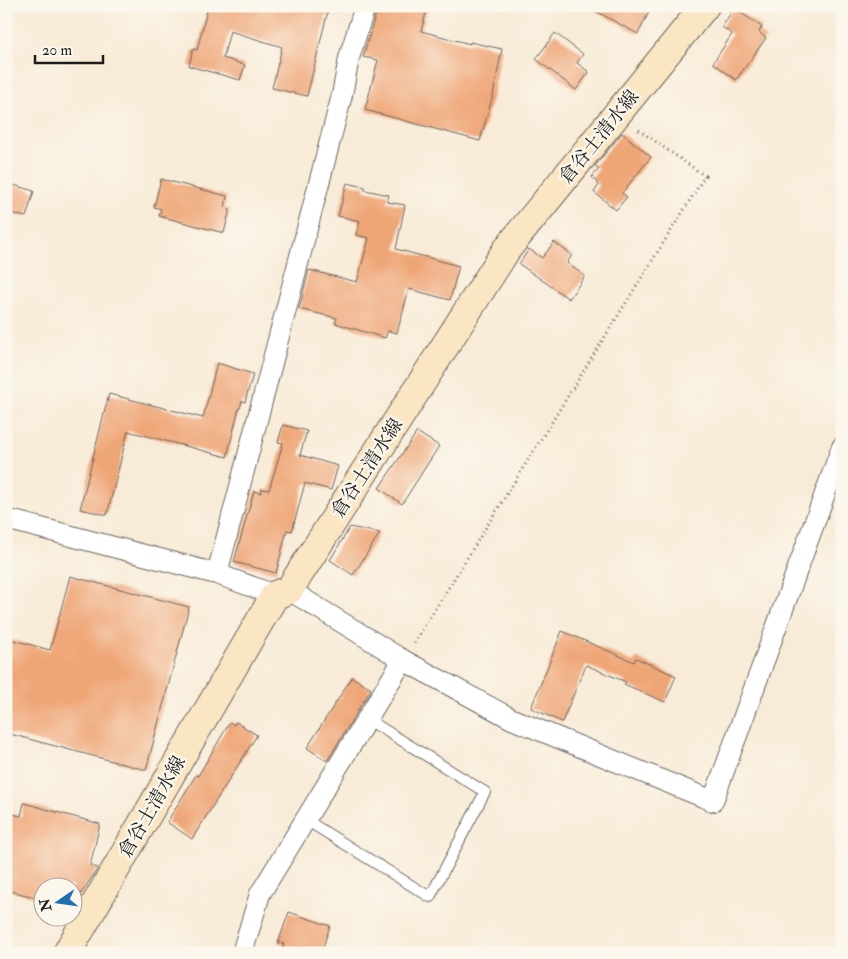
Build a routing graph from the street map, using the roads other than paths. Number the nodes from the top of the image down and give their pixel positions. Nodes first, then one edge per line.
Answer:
1 (365, 6) edge
2 (705, 6) edge
3 (842, 447) edge
4 (6, 519) edge
5 (217, 574) junction
6 (282, 592) junction
7 (403, 660) junction
8 (367, 719) junction
9 (306, 820) junction
10 (67, 953) edge
11 (242, 953) edge

1 - 5 street
2 - 6 main road, 倉谷土清水線
3 - 7 street
4 - 5 street
5 - 6 street
6 - 7 street
6 - 10 main road, 倉谷土清水線
7 - 8 street
8 - 9 street
8 - 9 lane
9 - 11 street

